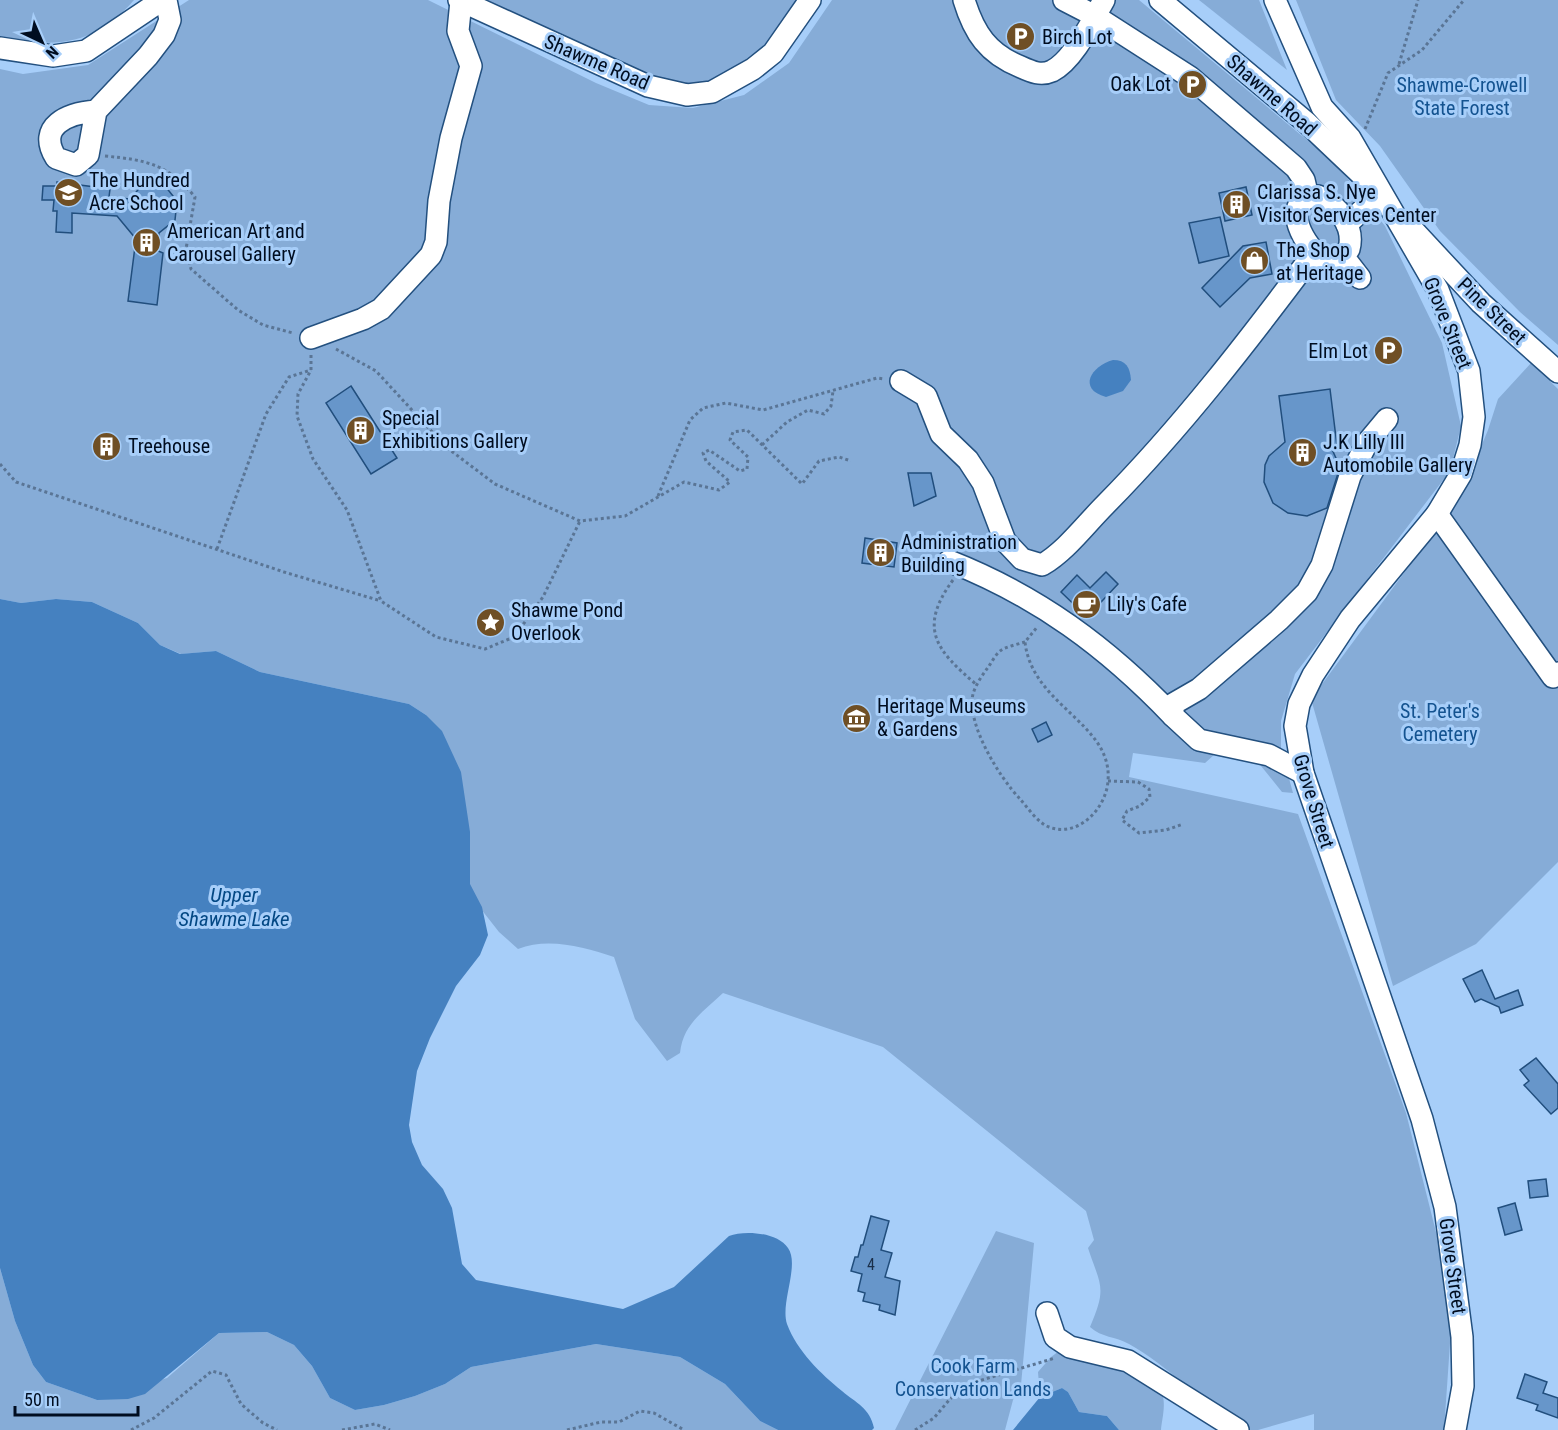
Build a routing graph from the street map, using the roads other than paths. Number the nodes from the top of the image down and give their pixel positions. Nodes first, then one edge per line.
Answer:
1 (162, 0) edge
2 (166, 0) edge
3 (810, 0) edge
4 (964, 0) edge
5 (1064, 0) edge
6 (1160, 0) edge
7 (1275, 0) edge
8 (460, 1) edge
9 (1100, 8) edge
10 (0, 48) edge
11 (96, 111) junction
12 (1381, 193) junction
13 (1308, 197) junction
14 (1347, 224) junction
15 (1314, 252) junction
16 (1343, 256) junction
17 (1360, 278) dead end
18 (311, 338) road end
19 (1558, 372) edge
20 (901, 381) road end
21 (1387, 418) dead end
22 (1437, 514) junction
23 (949, 561) dead end
24 (1556, 678) edge
25 (1173, 716) junction
26 (1303, 773) junction
27 (1047, 1313) dead end
28 (1238, 1430) edge
29 (1455, 1430) edge

1 - 10 street
2 - 11 street
3 - 8 street, Shawme Road
4 - 9 street
5 - 9 street
6 - 12 street, Shawme Road
7 - 12 street
8 - 18 street
9 - 13 street
11 - 11 street
12 - 14 street
12 - 19 street, Pine Street
12 - 22 street, Grove Street
13 - 14 street
13 - 15 street
14 - 16 street
15 - 16 street
15 - 20 street
16 - 17 street
21 - 25 street
22 - 24 street
22 - 26 street, Grove Street
23 - 25 street
25 - 26 street
26 - 29 street, Grove Street
27 - 28 street

